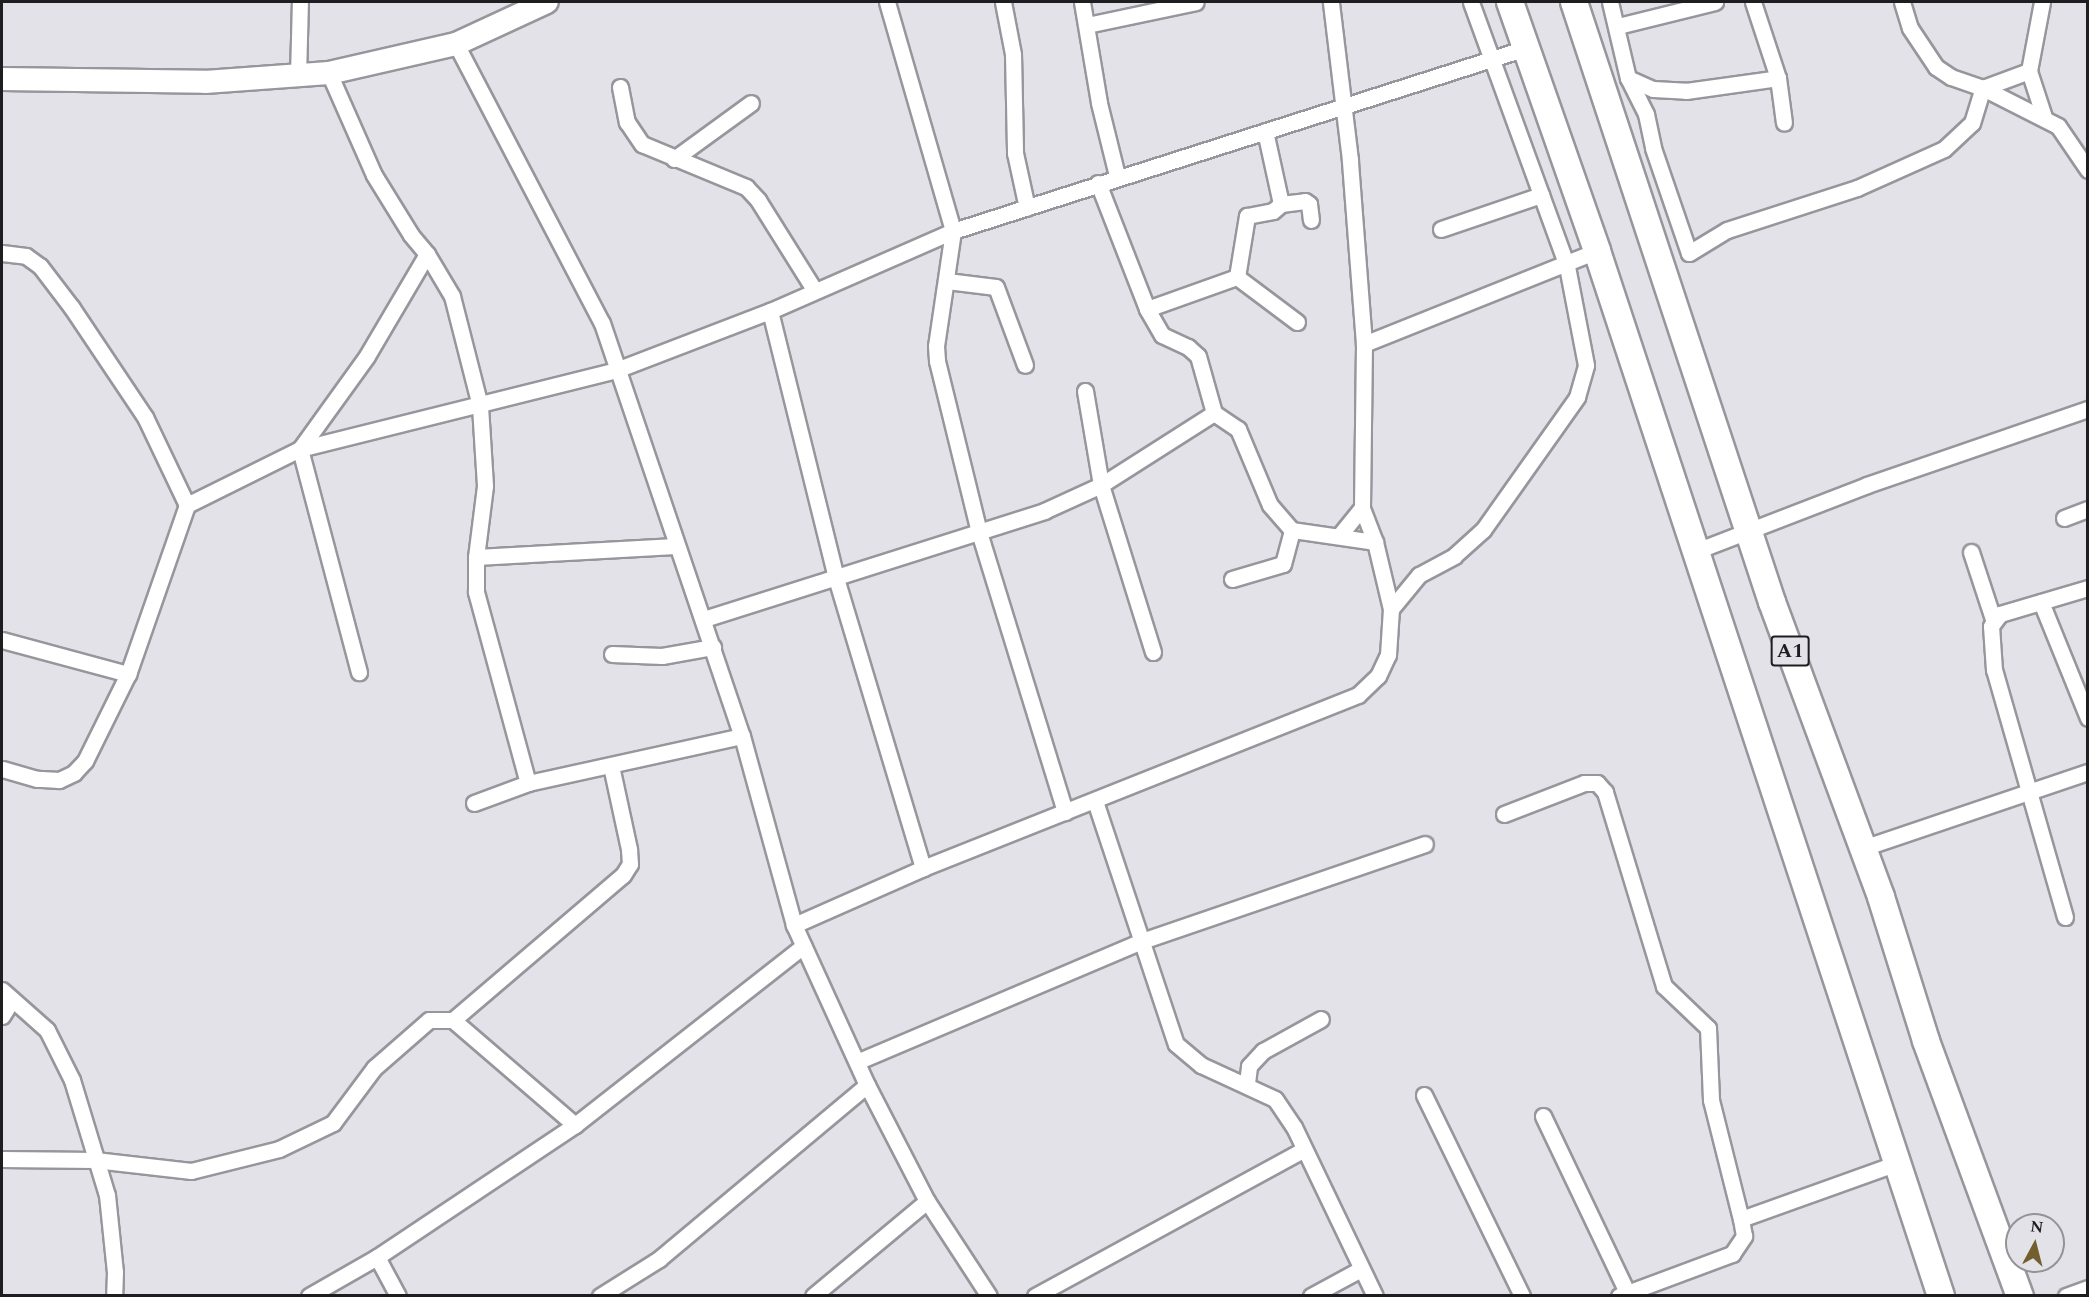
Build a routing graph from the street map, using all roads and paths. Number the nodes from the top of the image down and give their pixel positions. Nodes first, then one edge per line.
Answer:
1 (300, 2) edge
2 (547, 2) edge
3 (887, 2) edge
4 (1003, 2) edge
5 (1082, 2) edge
6 (1196, 2) edge
7 (1330, 2) edge
8 (1471, 2) edge
9 (1510, 2) edge
10 (1574, 2) edge
11 (1610, 2) edge
12 (1715, 2) edge
13 (1753, 2) edge
14 (1902, 2) edge
15 (2042, 2) edge
16 (1087, 25) junction
17 (1618, 26) junction
18 (456, 44) junction
19 (1526, 48) junction
20 (1493, 60) junction
21 (2029, 71) junction
22 (329, 73) junction
23 (298, 76) junction
24 (1628, 78) junction
25 (1778, 78) junction
26 (2, 79) edge
27 (620, 87) dead end
28 (1983, 88) junction
29 (751, 102) dead end
30 (1341, 108) junction
31 (2044, 117) junction
32 (1784, 123) dead end
33 (1265, 131) junction
34 (674, 159) junction
35 (2088, 170) edge
36 (1117, 176) junction
37 (1098, 183) junction
38 (1541, 195) junction
39 (1281, 204) junction
40 (1027, 208) junction
41 (1311, 220) dead end
42 (1442, 228) dead end
43 (953, 231) junction
44 (1597, 251) junction
45 (2, 253) edge
46 (427, 254) junction
47 (1567, 266) junction
48 (1237, 277) junction
49 (947, 281) junction
50 (815, 291) junction
51 (1147, 309) junction
52 (770, 311) junction
53 (1297, 322) dead end
54 (1364, 344) junction
55 (1025, 365) dead end
56 (616, 370) junction
57 (1085, 391) dead end
58 (480, 406) junction
59 (2088, 409) edge
60 (1214, 413) junction
61 (300, 449) junction
62 (1101, 485) junction
63 (187, 505) junction
64 (1362, 508) junction
65 (2088, 509) edge
66 (2064, 518) dead end
67 (1292, 530) junction
68 (1750, 531) junction
69 (979, 532) junction
70 (1339, 536) junction
71 (1375, 542) junction
72 (675, 546) junction
73 (1696, 551) junction
74 (1971, 552) dead end
75 (476, 557) junction
76 (836, 578) junction
77 (1232, 579) dead end
78 (2088, 588) edge
79 (2041, 602) junction
80 (1391, 609) junction
81 (704, 619) junction
82 (1994, 619) junction
83 (2, 640) edge
84 (713, 647) junction
85 (1154, 652) dead end
86 (612, 654) dead end
87 (359, 672) dead end
88 (128, 674) junction
89 (2088, 718) edge
90 (742, 736) junction
91 (611, 766) junction
92 (2, 770) edge
93 (2088, 772) edge
94 (528, 783) junction
95 (2031, 791) junction
96 (1095, 801) junction
97 (474, 802) dead end
98 (1065, 812) junction
99 (1504, 814) dead end
100 (1425, 844) dead end
101 (1863, 848) junction
102 (923, 868) junction
103 (2065, 917) dead end
104 (795, 925) junction
105 (1142, 941) junction
106 (803, 945) junction
107 (7, 995) edge
108 (2, 1016) edge
109 (1322, 1019) dead end
110 (453, 1020) junction
111 (859, 1061) junction
112 (1246, 1083) junction
113 (867, 1085) junction
114 (1424, 1095) dead end
115 (1543, 1116) dead end
116 (575, 1125) junction
117 (1303, 1150) junction
118 (2, 1159) edge
119 (95, 1160) junction
120 (1897, 1163) junction
121 (927, 1201) junction
122 (1741, 1219) junction
123 (377, 1257) junction
124 (1361, 1269) junction
125 (2088, 1288) edge
126 (1623, 1294) edge
127 (114, 1296) edge
128 (309, 1296) edge
129 (398, 1296) edge
130 (600, 1296) edge
131 (813, 1296) edge
132 (989, 1296) edge
133 (1035, 1296) edge
134 (1311, 1296) edge
135 (1375, 1296) edge
136 (1522, 1296) edge
137 (1941, 1296) edge
138 (2020, 1296) edge
139 (2066, 1296) edge

1 - 23 street
2 - 18 main road
3 - 43 street
4 - 40 street
5 - 16 street
6 - 16 street
7 - 30 street
8 - 20 street
9 - 19 main road
10 - 68 main road, A1
11 - 17 street
12 - 17 street
13 - 25 street
14 - 28 street
15 - 21 street
16 - 36 street
17 - 24 street
18 - 22 main road
18 - 56 street
19 - 20 street
19 - 44 main road
20 - 30 street
20 - 38 street
21 - 28 street
21 - 31 street
22 - 23 main road
22 - 46 street
23 - 26 main road
24 - 25 street
24 - 28 street
25 - 32 street
27 - 34 street
28 - 31 street
29 - 34 street
30 - 33 street
30 - 54 street
31 - 35 street
33 - 36 street
33 - 39 street
34 - 50 street
36 - 37 street
37 - 40 street
37 - 51 street
38 - 42 street
38 - 47 street
39 - 41 street
39 - 48 street
40 - 43 street
43 - 49 street
43 - 50 street
44 - 47 street
44 - 73 main road
45 - 63 street
46 - 58 street
46 - 61 street
47 - 54 street
47 - 80 street
48 - 51 street
48 - 53 street
49 - 55 street
49 - 69 street
50 - 52 street
51 - 60 street
52 - 56 street
52 - 76 street
54 - 64 street
56 - 58 street
56 - 72 street
57 - 62 street
58 - 61 street
58 - 75 street
59 - 68 street
60 - 62 street
60 - 67 street
61 - 63 street
61 - 87 street
62 - 69 street
62 - 85 street
63 - 88 street
64 - 70 street
64 - 71 street
65 - 66 street
67 - 70 street
67 - 77 street
68 - 73 street
68 - 101 main road, A1
69 - 76 street
69 - 98 street
70 - 71 street
71 - 80 street
72 - 75 street
72 - 81 street
73 - 120 main road
74 - 82 street
75 - 94 street
76 - 81 street
76 - 102 street
78 - 79 street
79 - 82 street
79 - 89 street
80 - 96 street
81 - 84 street
82 - 95 street
83 - 88 street
84 - 86 street
84 - 90 street
88 - 92 street
90 - 91 street
90 - 104 street
91 - 94 street
91 - 110 street
93 - 95 street
94 - 97 street
95 - 101 street
95 - 103 street
96 - 98 street
96 - 105 street
98 - 102 street
99 - 122 street
100 - 105 street
101 - 138 main road, A1
102 - 104 street
104 - 106 street
105 - 111 street
105 - 112 street
106 - 111 street
106 - 116 street
107 - 108 street
107 - 119 street
109 - 112 street
110 - 116 street
110 - 119 street
111 - 113 street
112 - 117 street
113 - 121 street
113 - 130 street
114 - 136 street
115 - 126 street
116 - 123 street
117 - 124 street
117 - 133 street
118 - 119 street
119 - 127 street
120 - 122 street
120 - 137 main road
121 - 131 street
121 - 132 street
122 - 126 street
123 - 128 street
123 - 129 street
124 - 134 street
124 - 135 street
125 - 139 street

